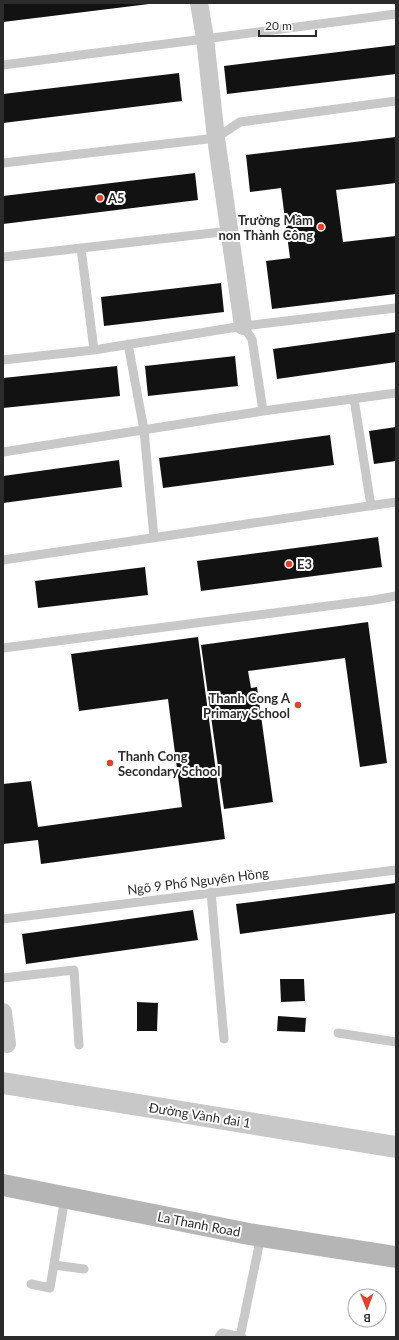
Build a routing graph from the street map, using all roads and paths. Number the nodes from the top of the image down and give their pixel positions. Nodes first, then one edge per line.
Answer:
1 (199, 3) edge
2 (396, 14) edge
3 (205, 38) junction
4 (3, 65) edge
5 (396, 101) edge
6 (216, 138) junction
7 (3, 163) edge
8 (230, 232) junction
9 (80, 248) junction
10 (3, 257) edge
11 (396, 308) edge
12 (243, 326) junction
13 (128, 344) junction
14 (94, 350) junction
15 (3, 360) edge
16 (396, 393) edge
17 (354, 399) junction
18 (263, 411) junction
19 (144, 430) junction
20 (3, 452) edge
21 (396, 502) edge
22 (371, 506) junction
23 (154, 538) junction
24 (3, 560) edge
25 (396, 596) edge
26 (3, 648) edge
27 (396, 870) edge
28 (211, 892) junction
29 (3, 919) edge
30 (3, 978) edge
31 (3, 1012) edge
32 (338, 1033) dead end
33 (224, 1039) dead end
34 (396, 1042) edge
35 (7, 1044) dead end
36 (79, 1045) dead end
37 (3, 1083) edge
38 (396, 1147) edge
39 (3, 1185) edge
40 (65, 1197) junction
41 (261, 1236) junction
42 (396, 1257) edge
43 (54, 1265) junction
44 (84, 1269) dead end
45 (31, 1284) dead end
46 (219, 1337) edge
47 (240, 1337) edge

1 - 3 street
2 - 3 lane
3 - 4 lane
3 - 6 street
5 - 6 lane
6 - 7 lane
6 - 8 street
8 - 9 lane
8 - 12 street
9 - 10 lane
9 - 14 lane
11 - 12 lane
12 - 13 lane
12 - 18 lane
13 - 14 lane
13 - 19 lane
14 - 15 lane
16 - 17 lane
17 - 18 lane
17 - 22 lane
18 - 19 lane
19 - 20 lane
19 - 23 lane
21 - 22 lane
22 - 23 lane
23 - 24 lane
25 - 26 lane
27 - 28 lane, Ngõ 9 Phố Nguyên Hồng
28 - 29 lane, Ngõ 9 Phố Nguyên Hồng
28 - 33 lane
30 - 36 lane
31 - 35 street
32 - 34 lane
37 - 38 street, Đường Vành đai 1
39 - 40 main road, La Thanh Road
40 - 41 main road, La Thanh Road
40 - 43 lane
41 - 42 main road, La Thanh Road
41 - 47 lane
43 - 44 lane
43 - 45 lane
46 - 47 lane

